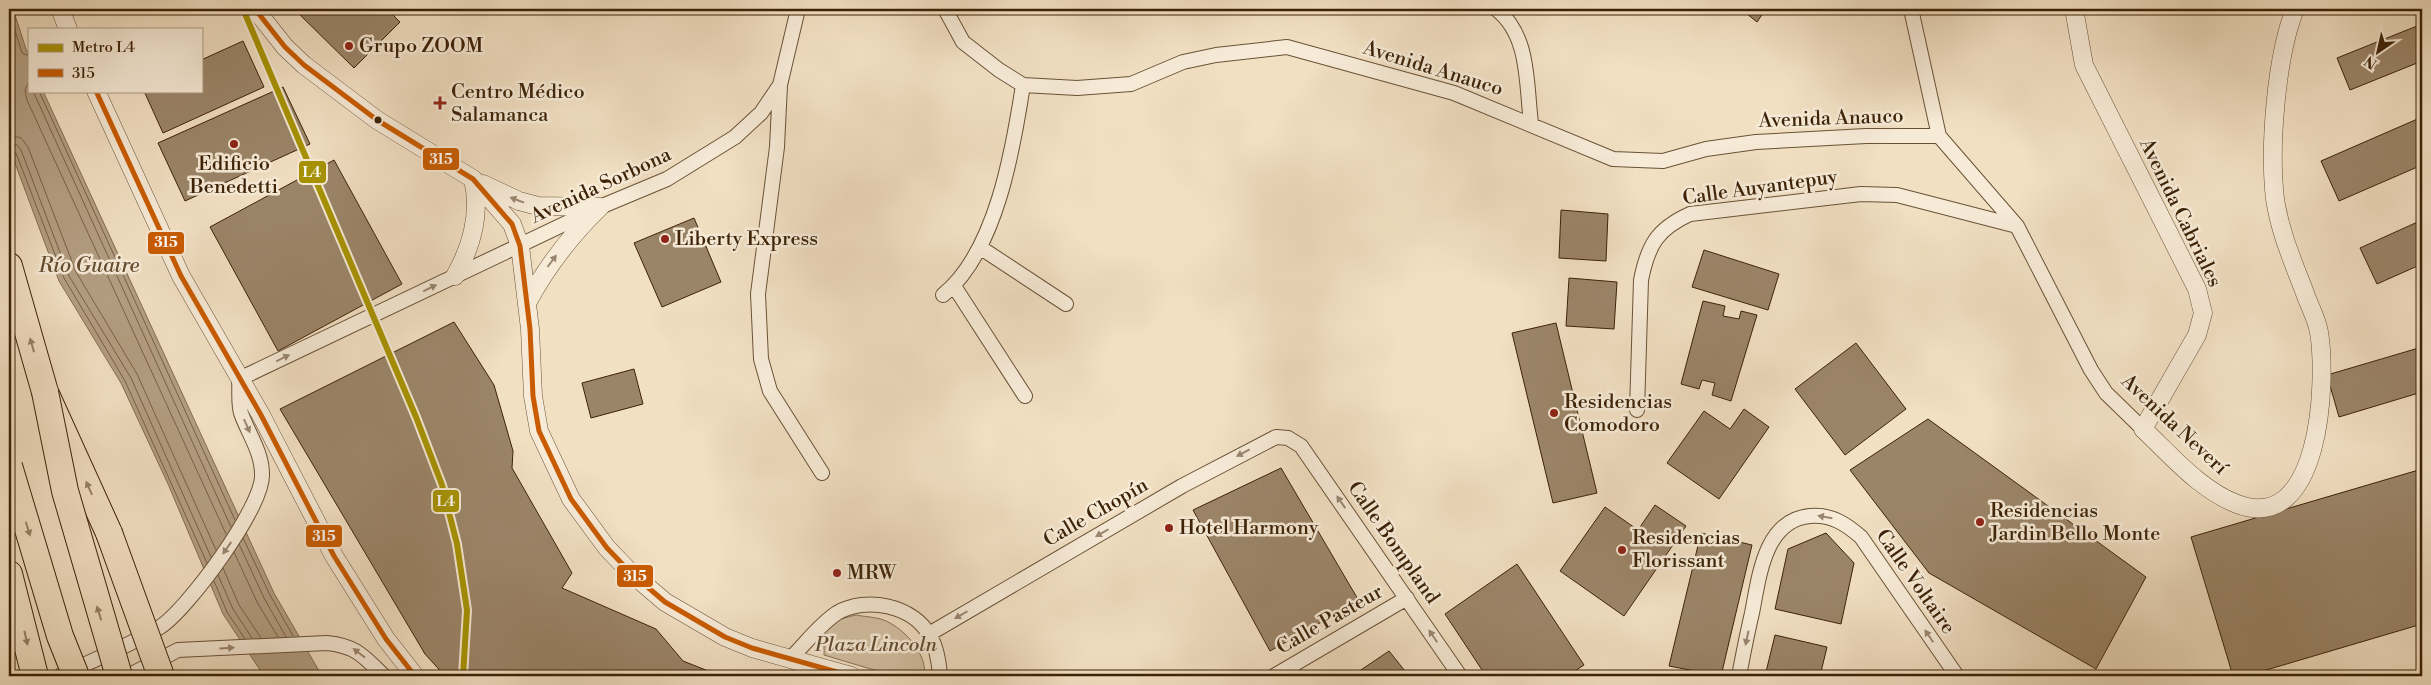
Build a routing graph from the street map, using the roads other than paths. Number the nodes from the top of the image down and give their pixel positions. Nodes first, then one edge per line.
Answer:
1 (60, 9) edge
2 (255, 9) edge
3 (798, 9) edge
4 (945, 9) edge
5 (1496, 9) edge
6 (1912, 9) edge
7 (2074, 9) edge
8 (2295, 9) edge
9 (68, 28) edge
10 (780, 85) junction
11 (1023, 86) junction
12 (96, 92) edge
13 (1531, 123) junction
14 (1939, 136) junction
15 (473, 179) junction
16 (600, 207) junction
17 (2017, 226) junction
18 (520, 246) junction
19 (981, 248) junction
20 (9, 266) edge
21 (455, 276) junction
22 (527, 303) junction
23 (1066, 304) dead end
24 (239, 379) junction
25 (45, 392) junction
26 (1025, 396) dead end
27 (1637, 410) dead end
28 (2143, 429) junction
29 (1288, 438) joint
30 (9, 466) edge
31 (822, 473) dead end
32 (9, 574) edge
33 (1408, 598) junction
34 (929, 634) junction
35 (790, 659) junction
36 (813, 670) edge
37 (34, 676) edge
38 (60, 676) edge
39 (76, 676) edge
40 (121, 676) edge
41 (161, 676) edge
42 (384, 676) edge
43 (415, 676) edge
44 (851, 676) edge
45 (940, 676) edge
46 (1274, 676) edge
47 (1460, 676) edge
48 (1739, 676) edge
49 (1957, 676) edge

1 - 9 street
2 - 15 street
3 - 10 street, Avenida Sorbona
4 - 11 street
5 - 13 street
6 - 14 street, Avenida Neverí
7 - 28 street, Avenida Cabriales
8 - 28 street, Avenida Neverí
10 - 16 street, Avenida Sorbona
10 - 31 street
11 - 13 street, Avenida Anauco
11 - 19 street
12 - 24 street
13 - 14 street, Avenida Anauco
14 - 17 street, Avenida Neverí
16 -> 15 street
15 - 18 street
15 - 21 street
16 - 18 street, Avenida Sorbona
22 -> 16 street
17 - 27 street, Calle Auyantepuy
17 - 28 street, Avenida Neverí
18 - 21 street, Avenida Sorbona
18 - 22 street
19 - 23 street
19 - 26 street
25 -> 20 highway
24 -> 21 street, Avenida Sorbona
22 - 35 street
24 -> 38 street
24 - 43 street
40 -> 25 highway, bridge
41 -> 25 highway, bridge
33 -> 29 street, Calle Bompland
29 -> 34 street, Calle Chopín
30 -> 39 highway, bridge
32 -> 37 highway
33 - 46 street, Calle Pasteur
47 -> 33 street, Calle Bompland
34 - 35 street
34 - 45 street
35 - 36 street
36 - 44 street
40 - 42 street
49 -> 48 street, Calle Voltaire

